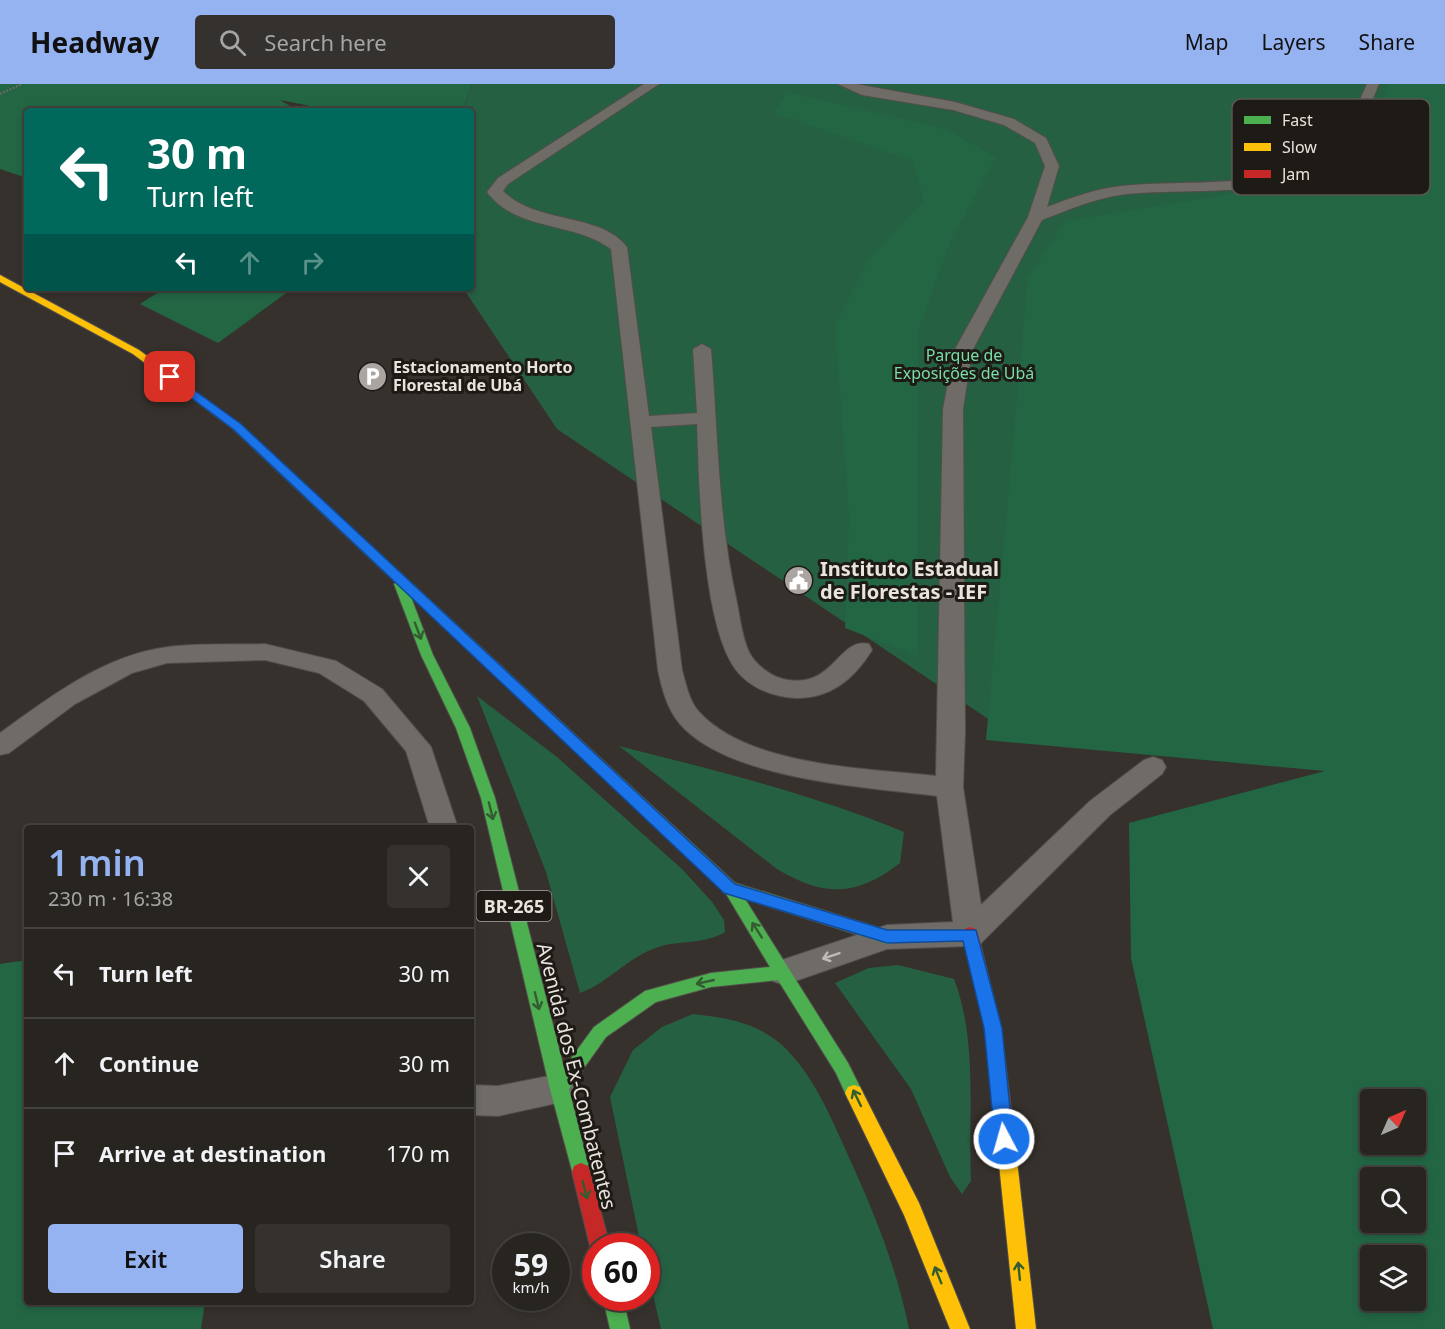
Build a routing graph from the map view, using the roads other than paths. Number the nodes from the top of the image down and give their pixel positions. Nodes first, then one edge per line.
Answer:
1 (653, 84) edge
2 (844, 84) edge
3 (1373, 84) edge
4 (1366, 99) edge
5 (1232, 183) edge
6 (1036, 217) junction
7 (0, 278) edge
8 (702, 349) dead end
9 (707, 418) junction
10 (641, 422) junction
11 (397, 577) junction
12 (860, 650) dead end
13 (0, 746) edge
14 (1153, 767) dead end
15 (949, 787) junction
16 (444, 825) edge
17 (730, 888) junction
18 (970, 934) junction
19 (887, 937) junction
20 (784, 972) junction
21 (559, 1089) junction
22 (474, 1100) edge
23 (597, 1233) edge
24 (617, 1311) edge
25 (620, 1329) edge
26 (960, 1329) edge
27 (1026, 1329) edge

1 - 10 lane
2 - 6 lane
3 - 4 lane
5 - 6 lane
6 - 15 lane
7 - 11 main road, Avenida dos Ex-Combatentes / BR-265
8 - 9 lane
9 - 10 lane
9 - 12 lane
10 - 15 lane
11 - 17 main road, Avenida dos Ex-Combatentes / BR-265
11 -> 21 main road, Avenida dos Ex-Combatentes / BR-265
13 - 16 lane
14 - 18 lane
15 - 18 lane
17 - 19 main road
20 -> 17 main road, Avenida dos Ex-Combatentes / BR-265
18 - 19 lane
27 -> 18 main road
19 -> 20 lane
20 -> 21 main road
26 -> 20 main road, Avenida dos Ex-Combatentes / BR-265
21 - 22 lane
21 -> 23 main road, Avenida dos Ex-Combatentes / BR-265
24 - 25 main road

